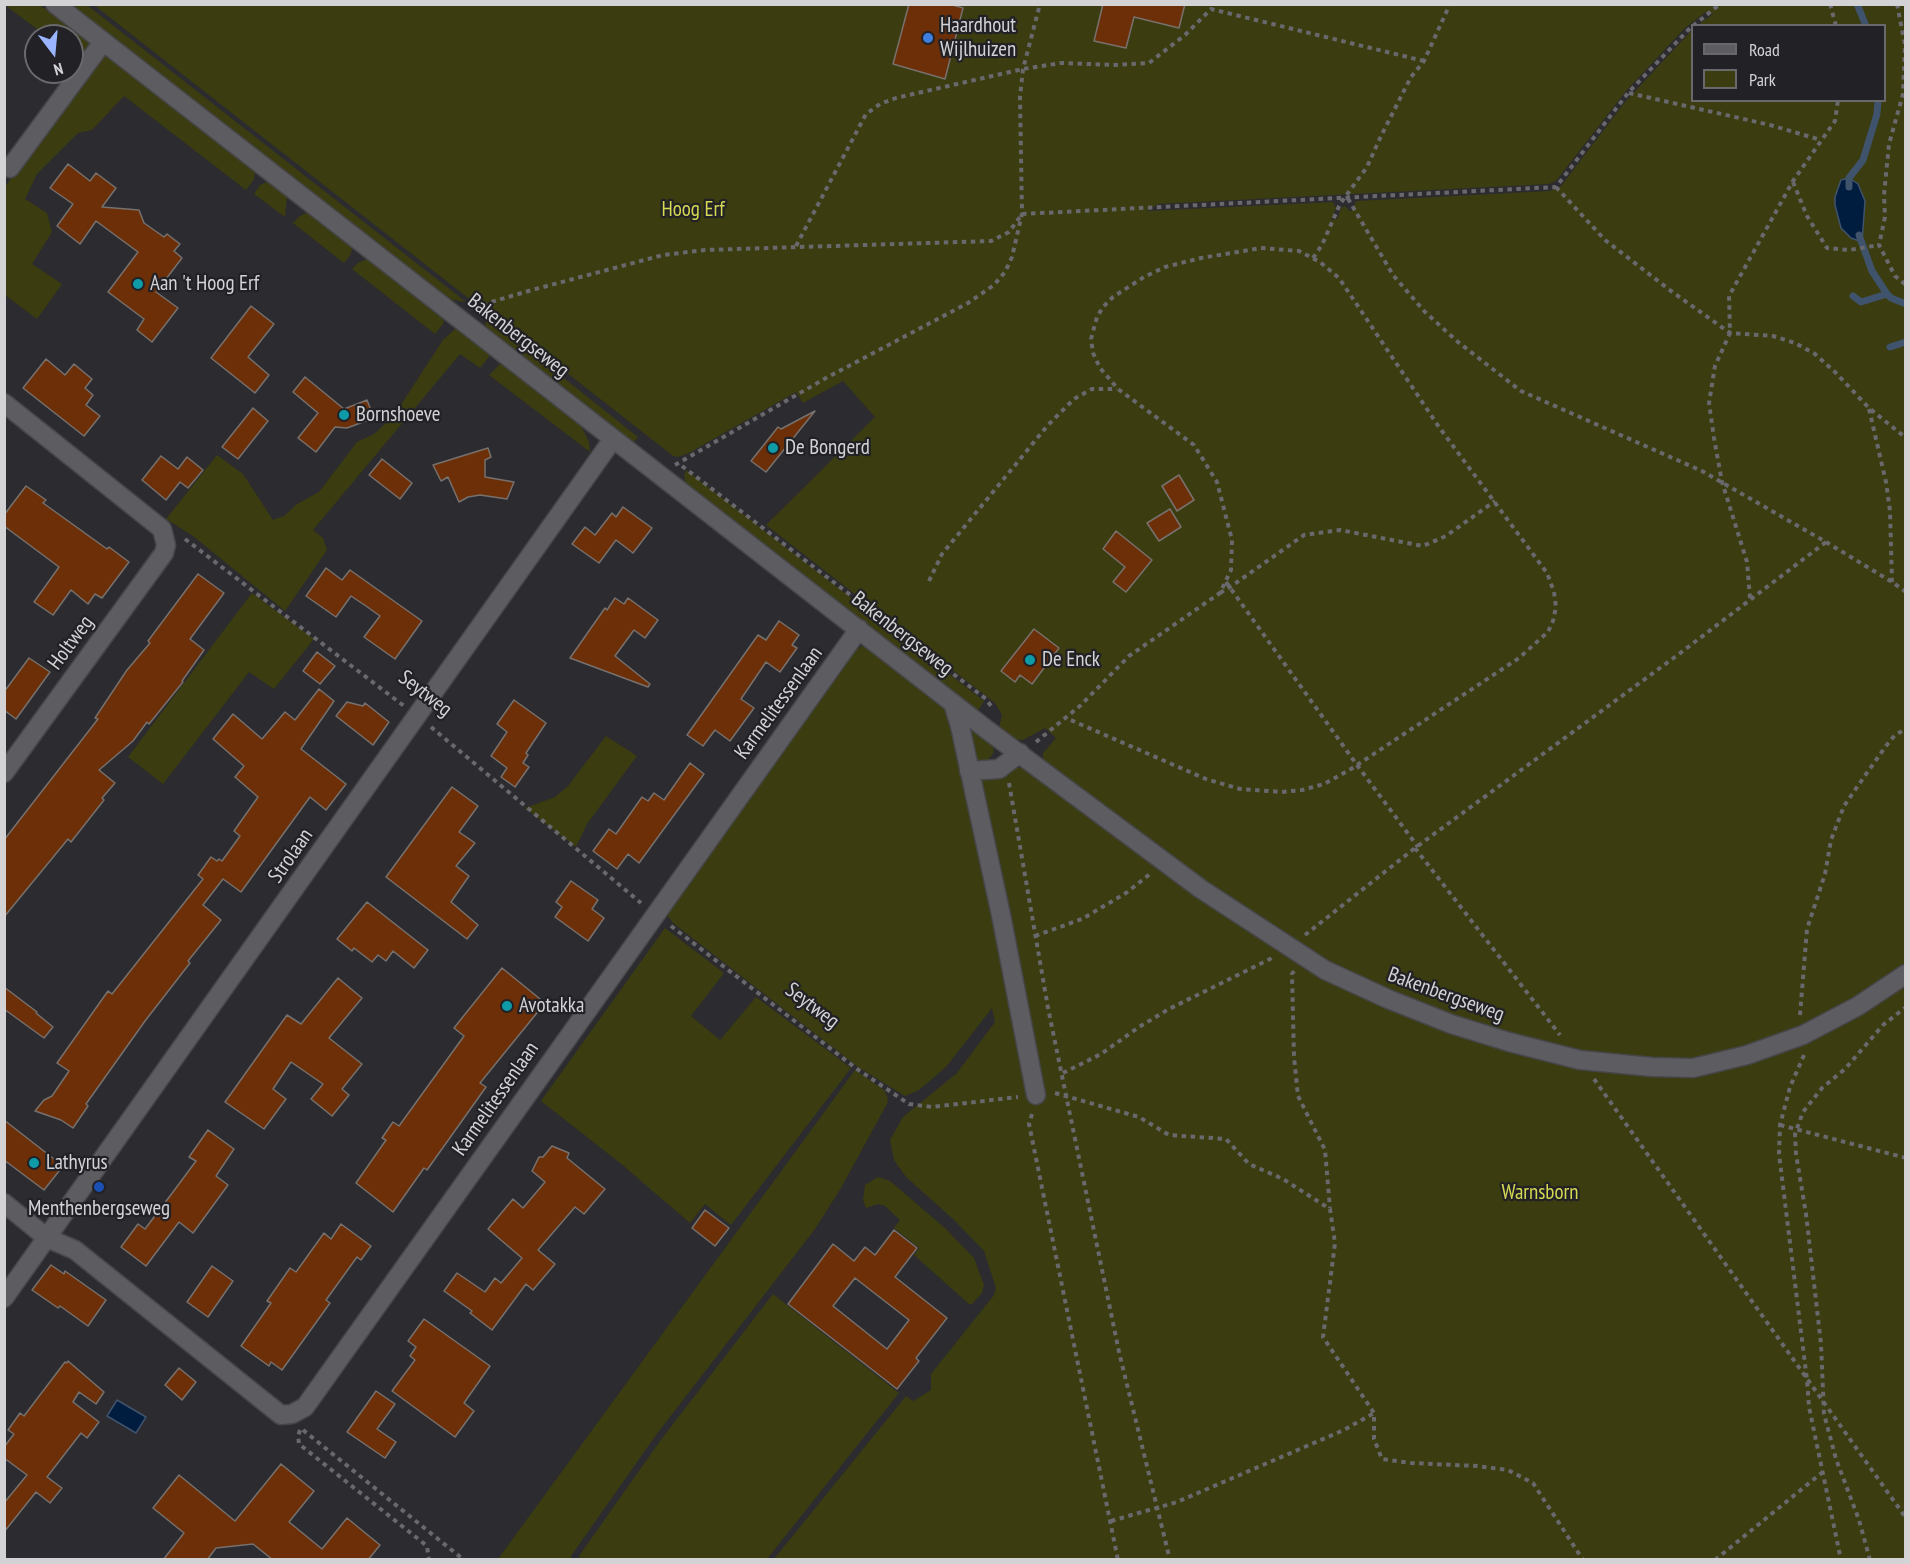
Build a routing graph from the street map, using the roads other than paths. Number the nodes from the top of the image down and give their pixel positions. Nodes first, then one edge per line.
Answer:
1 (55, 4) edge
2 (103, 42) junction
3 (10, 168) dead end
4 (4, 403) edge
5 (613, 439) junction
6 (859, 629) junction
7 (953, 703) junction
8 (1013, 759) junction
9 (969, 771) junction
10 (4, 772) edge
11 (1905, 974) edge
12 (1036, 1095) road end
13 (4, 1203) edge
14 (47, 1238) junction
15 (4, 1298) edge

1 - 2 street, Bakenbergseweg
2 - 3 street
2 - 5 street, Bakenbergseweg
4 - 10 street, Holtweg
5 - 6 street, Bakenbergseweg
5 - 14 street, Strolaan
6 - 7 street, Bakenbergseweg
6 - 14 street, Karmelitessenlaan
7 - 8 street, Bakenbergseweg
7 - 9 street, Bakenbergseweg
8 - 9 street
8 - 11 street, Bakenbergseweg
9 - 12 street, Bakenbergseweg
13 - 14 street
14 - 15 street, Strolaan

